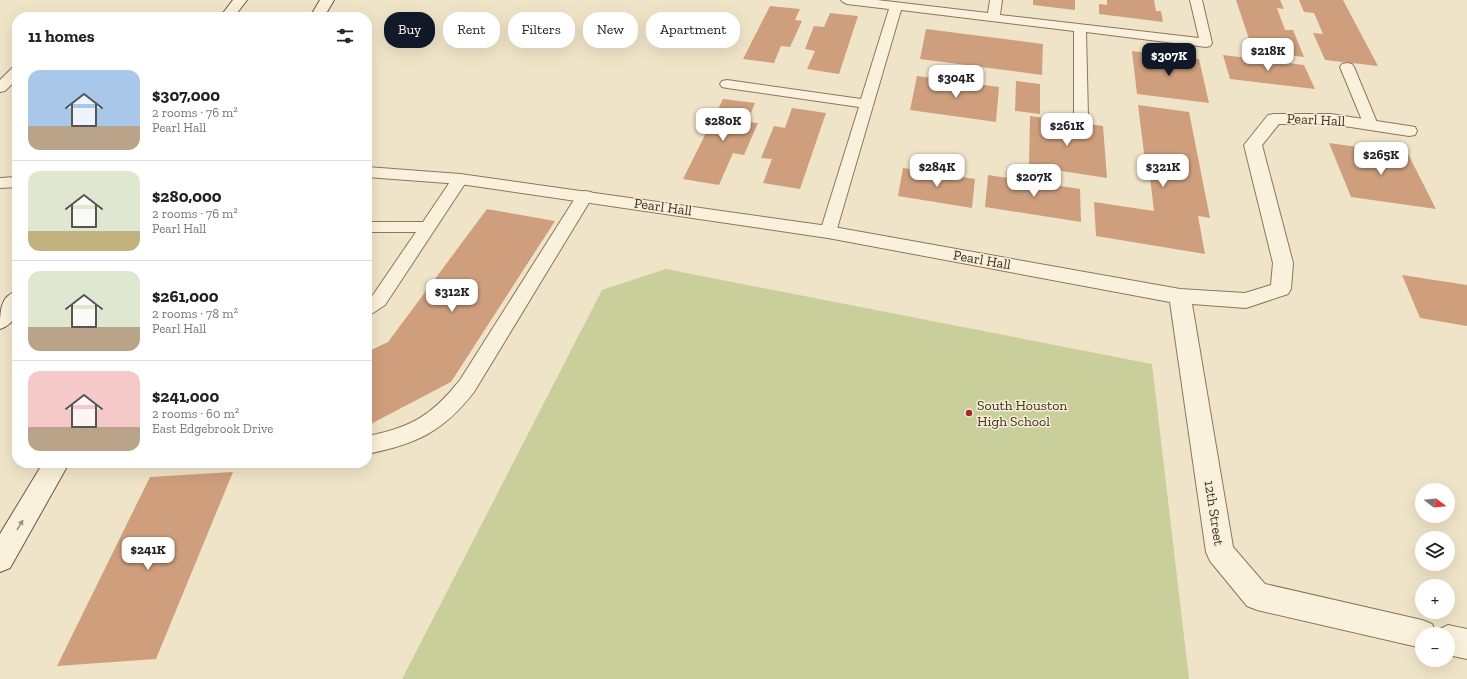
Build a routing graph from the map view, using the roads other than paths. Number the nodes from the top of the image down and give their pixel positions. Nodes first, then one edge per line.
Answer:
1 (240, 0) edge
2 (327, 0) edge
3 (847, 0) edge
4 (996, 0) edge
5 (1196, 0) edge
6 (896, 6) junction
7 (231, 12) edge
8 (320, 12) edge
9 (993, 18) junction
10 (1080, 28) junction
11 (1347, 67) dead end
12 (12, 76) edge
13 (727, 84) dead end
14 (0, 88) edge
15 (866, 104) junction
16 (1081, 117) dead end
17 (1371, 125) junction
18 (1409, 131) dead end
19 (372, 172) edge
20 (460, 179) junction
21 (12, 182) edge
22 (0, 183) edge
23 (585, 196) junction
24 (372, 227) edge
25 (428, 227) junction
26 (828, 232) junction
27 (1180, 296) junction
28 (12, 305) edge
29 (372, 305) edge
30 (0, 322) edge
31 (372, 444) edge
32 (57, 468) edge
33 (0, 559) edge
34 (1415, 632) edge
35 (1455, 641) edge
36 (1467, 644) edge

1 - 7 street
2 - 8 street
3 - 6 lane
4 - 9 lane
5 - 10 lane
6 - 9 lane
6 - 15 lane
9 - 10 lane
10 - 16 lane
11 - 17 lane
12 - 14 lane
13 - 15 lane
15 - 26 lane
17 - 18 street, Pearl Hall
17 - 27 street, Pearl Hall
19 - 20 street, Pearl Hall
20 - 23 street, Pearl Hall
20 - 25 lane
21 - 22 lane
23 - 26 street, Pearl Hall
23 - 31 lane
24 - 25 lane
25 - 29 lane
26 - 27 street, Pearl Hall
27 - 34 street, 12th Street
28 - 30 street
33 -> 32 street
35 - 36 street

